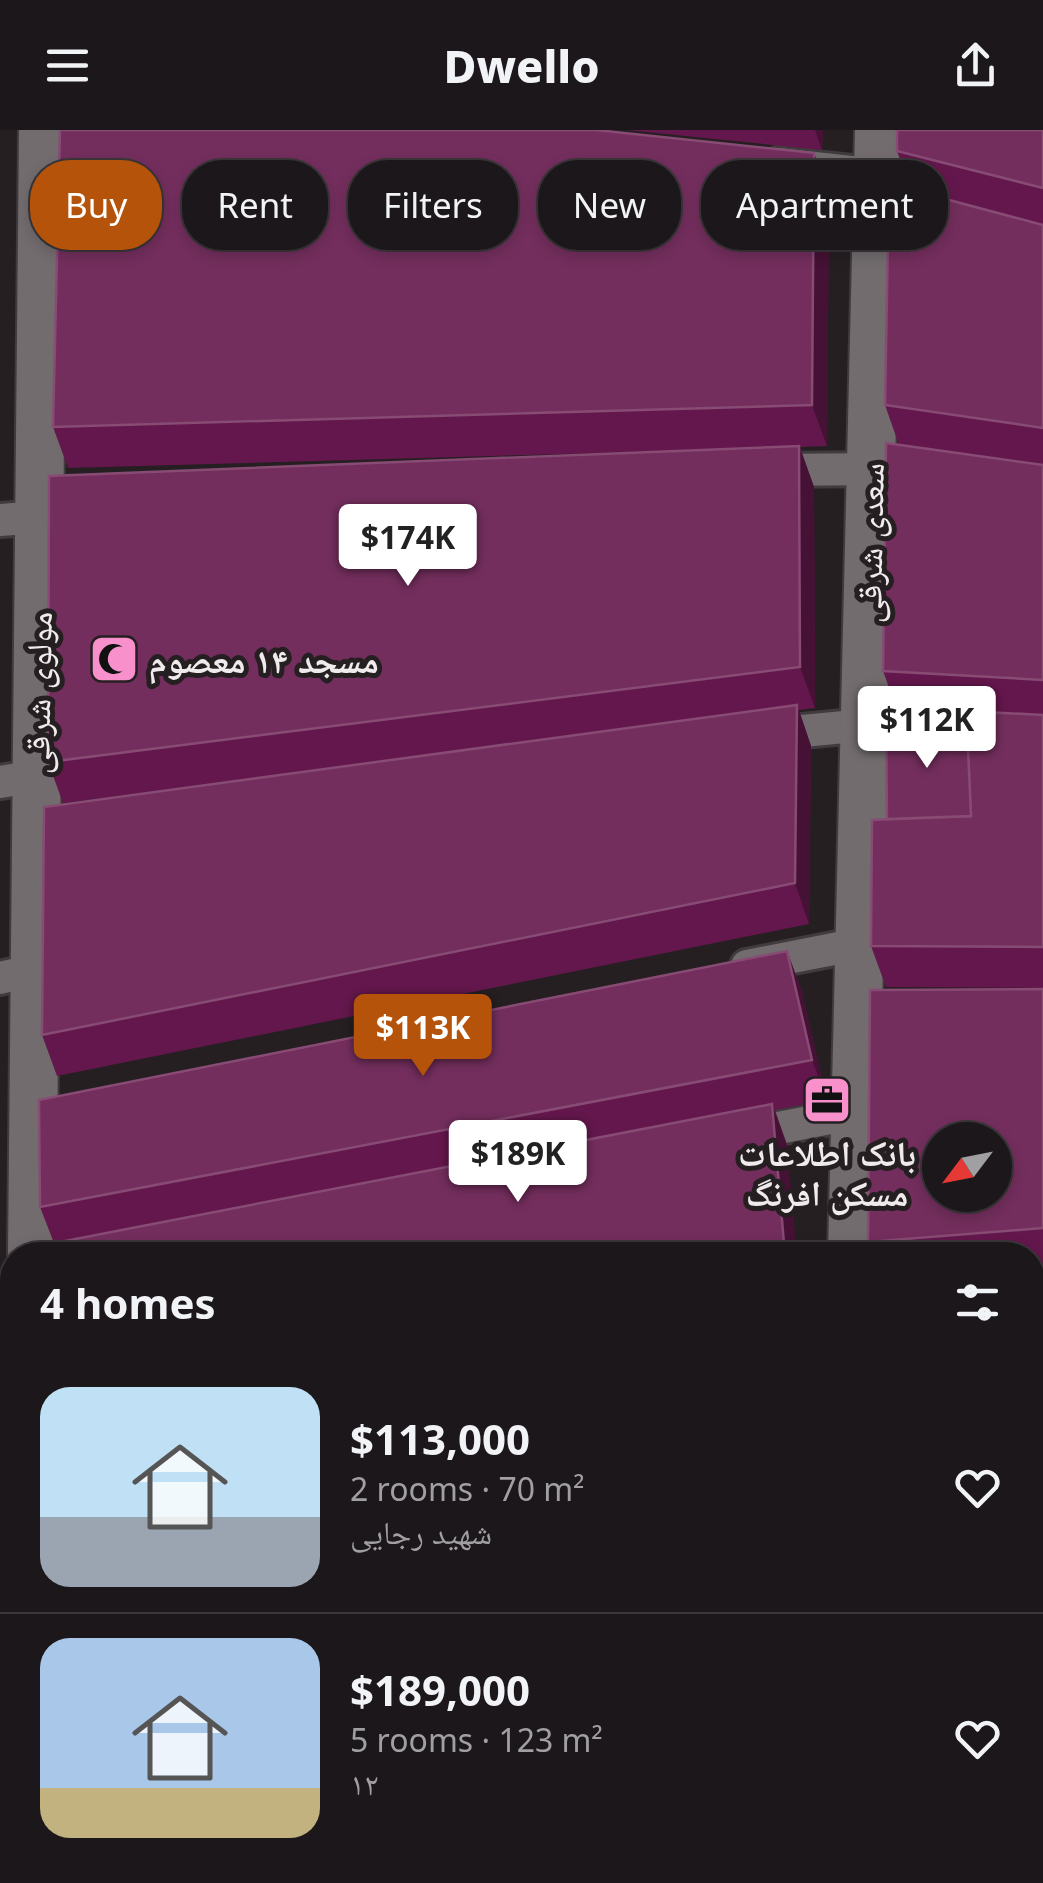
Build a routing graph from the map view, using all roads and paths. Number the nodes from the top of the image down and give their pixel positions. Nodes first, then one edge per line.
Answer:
1 (43, 130) edge
2 (883, 250) edge
3 (871, 466) junction
4 (734, 471) edge
5 (928, 474) edge
6 (39, 503) edge
7 (865, 722) junction
8 (924, 726) edge
9 (726, 738) edge
10 (37, 799) edge
11 (859, 944) junction
12 (724, 970) edge
13 (18, 974) edge
14 (856, 1113) junction
15 (699, 1143) edge
16 (15, 1185) edge
17 (29, 1242) edge
18 (852, 1242) edge

1 - 6 main road, مولوی شرقی
2 - 3 main road, سعدی شرقی
3 - 4 street
3 - 5 street
3 - 7 main road, سعدی شرقی
6 - 10 main road, مولوی شرقی
7 - 8 street
7 - 9 street
7 - 11 main road, سعدی شرقی
10 - 13 main road, مولوی شرقی
11 - 12 street
11 - 14 main road, سعدی شرقی
13 - 16 main road, مولوی شرقی
14 - 15 street
14 - 18 main road, سعدی شرقی
16 - 17 main road, مولوی شرقی

